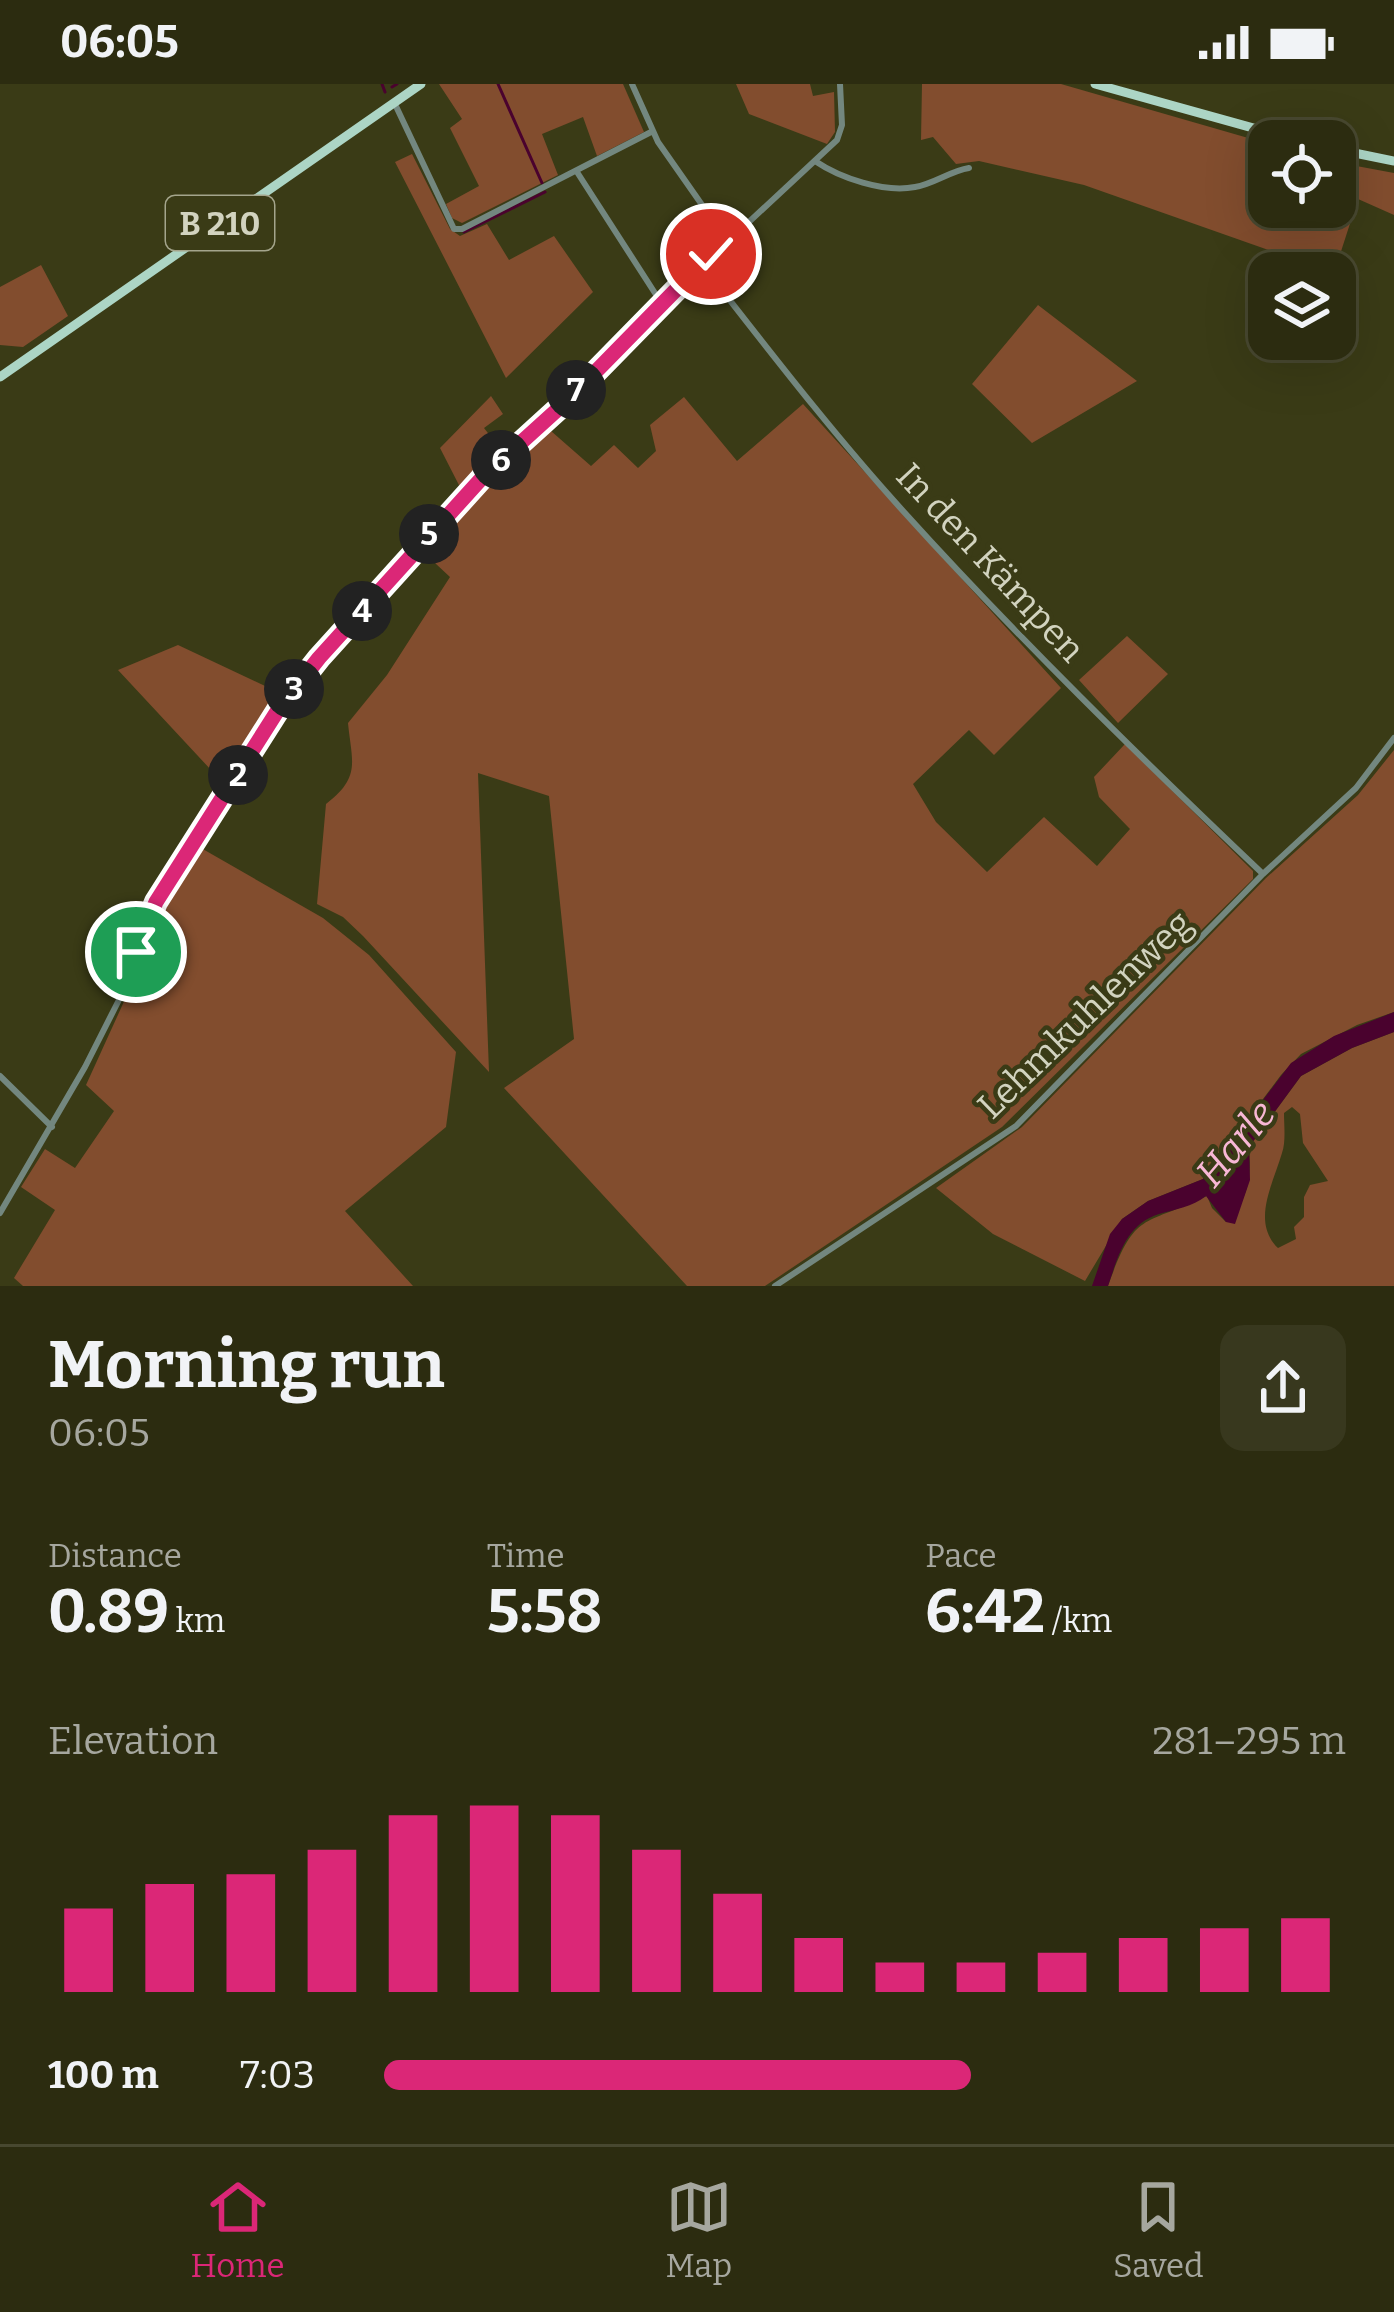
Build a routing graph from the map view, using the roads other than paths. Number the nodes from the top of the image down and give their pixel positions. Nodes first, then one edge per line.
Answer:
1 (422, 84) edge
2 (632, 84) edge
3 (840, 84) edge
4 (1095, 84) edge
5 (394, 102) junction
6 (1248, 127) edge
7 (652, 130) junction
8 (1356, 153) edge
9 (815, 161) junction
10 (1394, 161) edge
11 (969, 168) dead end
12 (577, 172) junction
13 (716, 236) junction
14 (703, 266) junction
15 (662, 304) junction
16 (0, 377) edge
17 (1394, 738) edge
18 (1263, 874) junction
19 (0, 1076) edge
20 (52, 1127) junction
21 (0, 1213) edge
22 (775, 1286) edge

1 - 5 main road, B 210
2 - 7 street
3 - 9 street
4 - 6 main road
5 - 12 street
5 - 16 main road, B 210
7 - 12 street
7 - 13 street
8 - 10 main road
9 - 11 street
9 - 13 street
12 - 15 street
13 - 14 street
14 - 15 street
14 - 18 street, In den Kämpen
15 - 20 street
17 - 18 street, Lehmkuhlenweg
18 - 22 street, Lehmkuhlenweg
19 - 20 street
20 - 21 street

